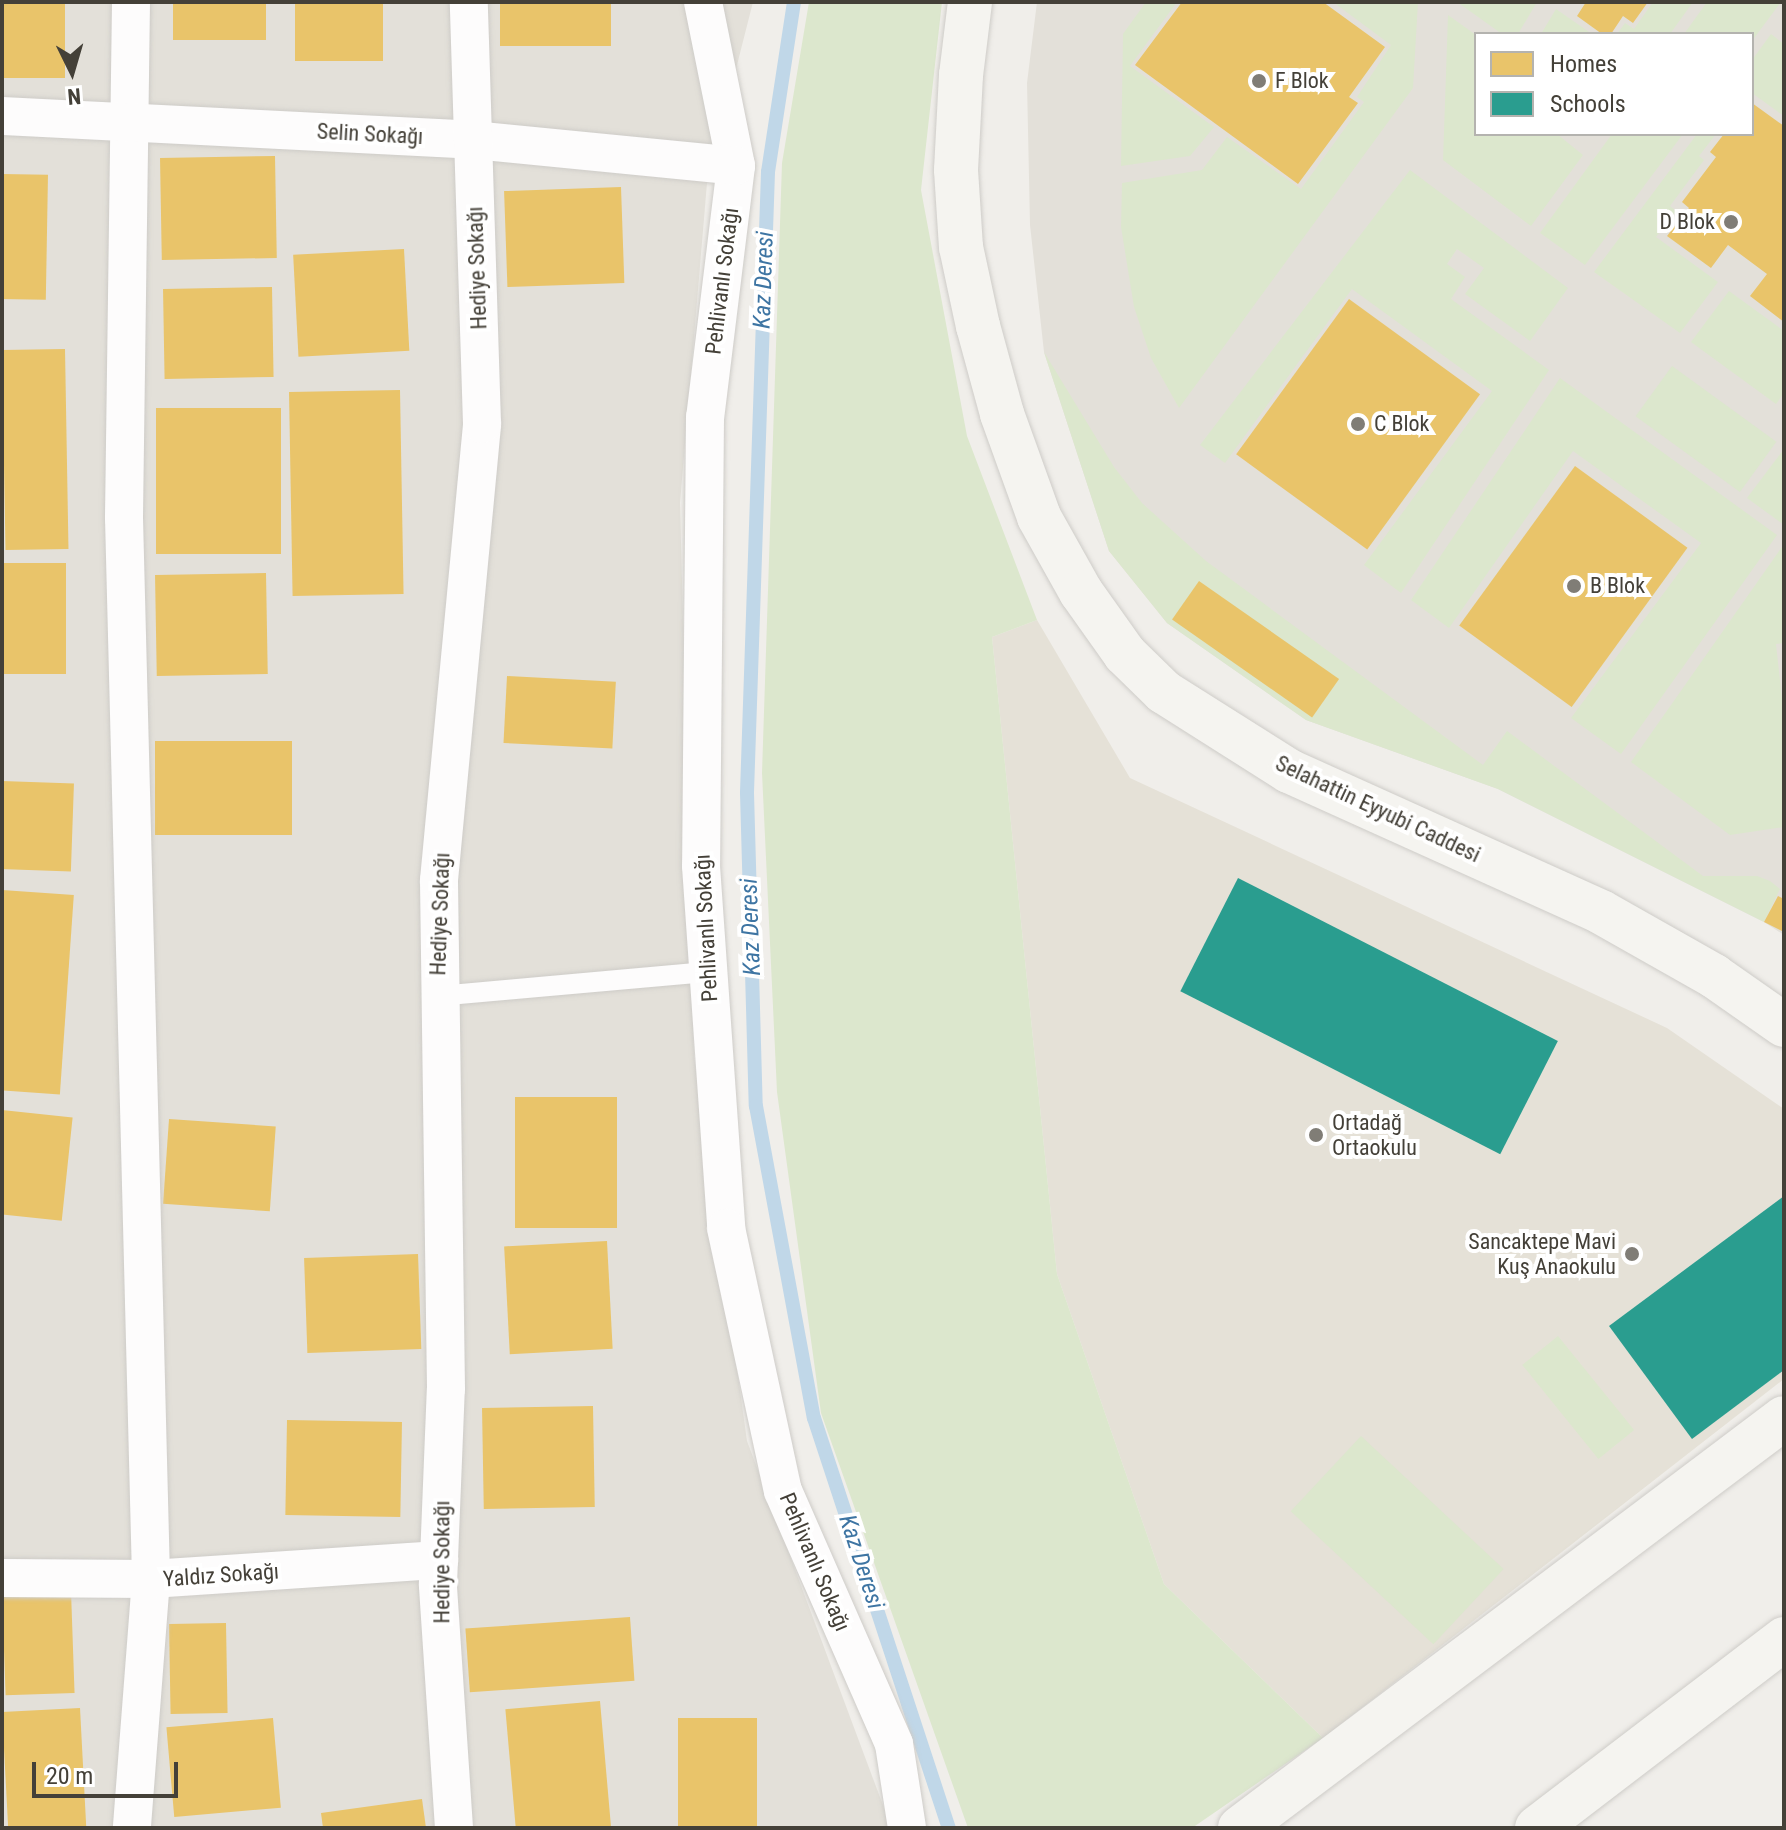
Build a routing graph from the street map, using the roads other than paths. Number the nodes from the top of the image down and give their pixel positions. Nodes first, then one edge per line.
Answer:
1 (131, 2) edge
2 (469, 2) edge
3 (703, 2) edge
4 (970, 2) edge
5 (2, 116) edge
6 (129, 121) junction
7 (473, 140) junction
8 (736, 166) junction
9 (708, 972) junction
10 (438, 996) junction
11 (1784, 1025) edge
12 (1784, 1418) edge
13 (439, 1560) junction
14 (2, 1578) edge
15 (151, 1579) junction
16 (1784, 1639) edge
17 (132, 1828) edge
18 (454, 1828) edge
19 (907, 1828) edge
20 (1240, 1828) edge
21 (1537, 1828) edge

1 - 6 street
2 - 7 street, Hediye Sokağı
3 - 8 street, Pehlivanlı Sokağı
4 - 11 main road, Selahattin Eyyubi Caddesi
5 - 6 street, Selin Sokağı
6 - 7 street, Selin Sokağı
6 - 15 street
7 - 8 street, Selin Sokağı
7 - 10 street, Hediye Sokağı
8 - 9 street, Pehlivanlı Sokağı
9 - 10 lane
9 - 19 street, Pehlivanlı Sokağı
10 - 13 street, Hediye Sokağı
12 - 20 main road
13 - 15 street, Yaldız Sokağı
13 - 18 street, Hediye Sokağı
14 - 15 street, Yaldız Sokağı
15 - 17 street
16 - 21 main road

